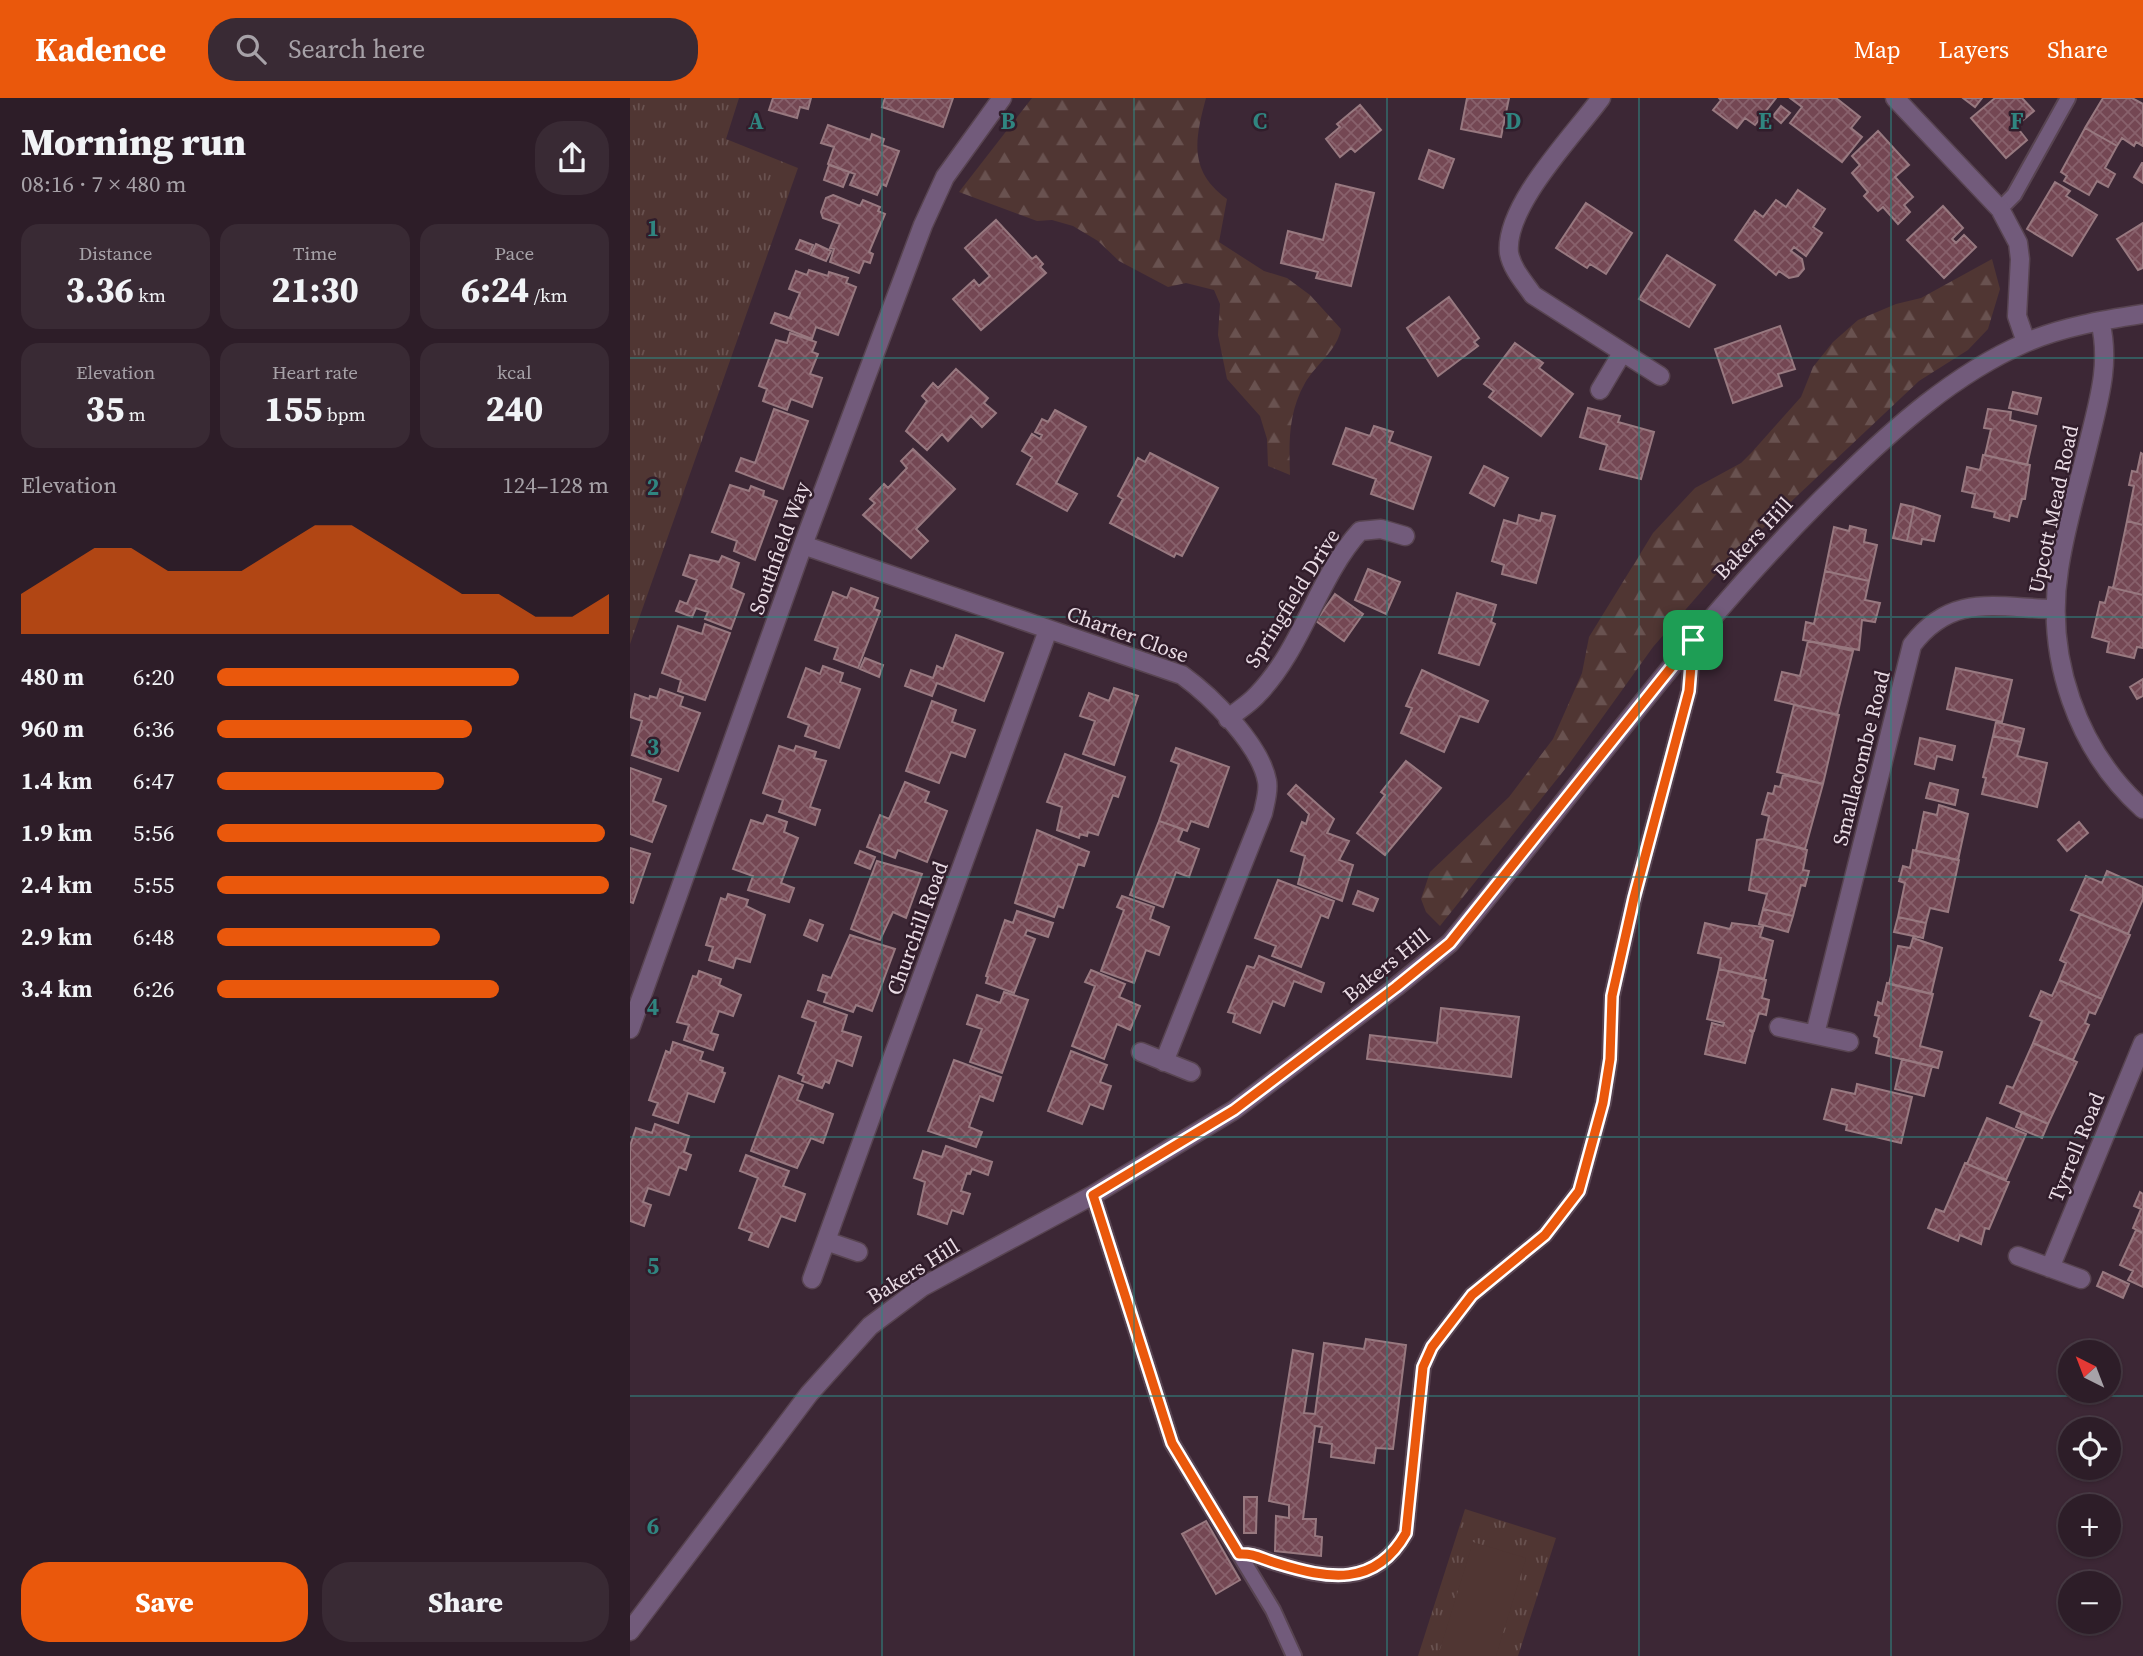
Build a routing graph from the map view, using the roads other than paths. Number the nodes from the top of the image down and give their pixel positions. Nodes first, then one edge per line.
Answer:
1 (1002, 98) edge
2 (1601, 98) edge
3 (1895, 98) edge
4 (2068, 98) edge
5 (2000, 209) junction
6 (2143, 314) edge
7 (2099, 321) junction
8 (2026, 342) junction
9 (1622, 353) junction
10 (1660, 376) dead end
11 (1600, 390) dead end
12 (1405, 536) dead end
13 (803, 545) junction
14 (2055, 609) junction
15 (1048, 630) junction
16 (1693, 640) junction
17 (1228, 719) junction
18 (2143, 809) edge
19 (1779, 1027) dead end
20 (630, 1029) edge
21 (1815, 1034) junction
22 (1849, 1042) dead end
23 (2143, 1043) edge
24 (1141, 1052) dead end
25 (1164, 1062) junction
26 (1191, 1072) dead end
27 (1093, 1195) junction
28 (826, 1241) junction
29 (858, 1252) dead end
30 (2018, 1256) dead end
31 (2050, 1268) junction
32 (812, 1279) dead end
33 (2081, 1279) dead end
34 (1239, 1554) junction
35 (630, 1631) edge
36 (1294, 1656) edge

1 - 13 street, Southfield Way
2 - 9 street
3 - 5 street
4 - 5 lane
5 - 8 street
6 - 7 street, Bakers Hill
7 - 8 street, Bakers Hill
7 - 14 street, Upcott Mead Road
8 - 16 street, Bakers Hill
9 - 10 street
9 - 11 street
12 - 17 street, Springfield Drive
13 - 15 street, Charter Close
13 - 20 street, Southfield Way
14 - 18 street, Upcott Mead Road
14 - 21 street, Smallacombe Road
15 - 17 street, Charter Close
15 - 28 street, Churchill Road
16 - 27 street, Bakers Hill
16 - 34 lane
17 - 25 street, Charter Close
19 - 21 street
21 - 22 street
23 - 31 street, Tyrrell Road
24 - 25 street
25 - 26 street
27 - 34 lane
27 - 35 street, Bakers Hill
28 - 29 street
28 - 32 street, Churchill Road
30 - 31 street
31 - 33 street
34 - 36 lane

